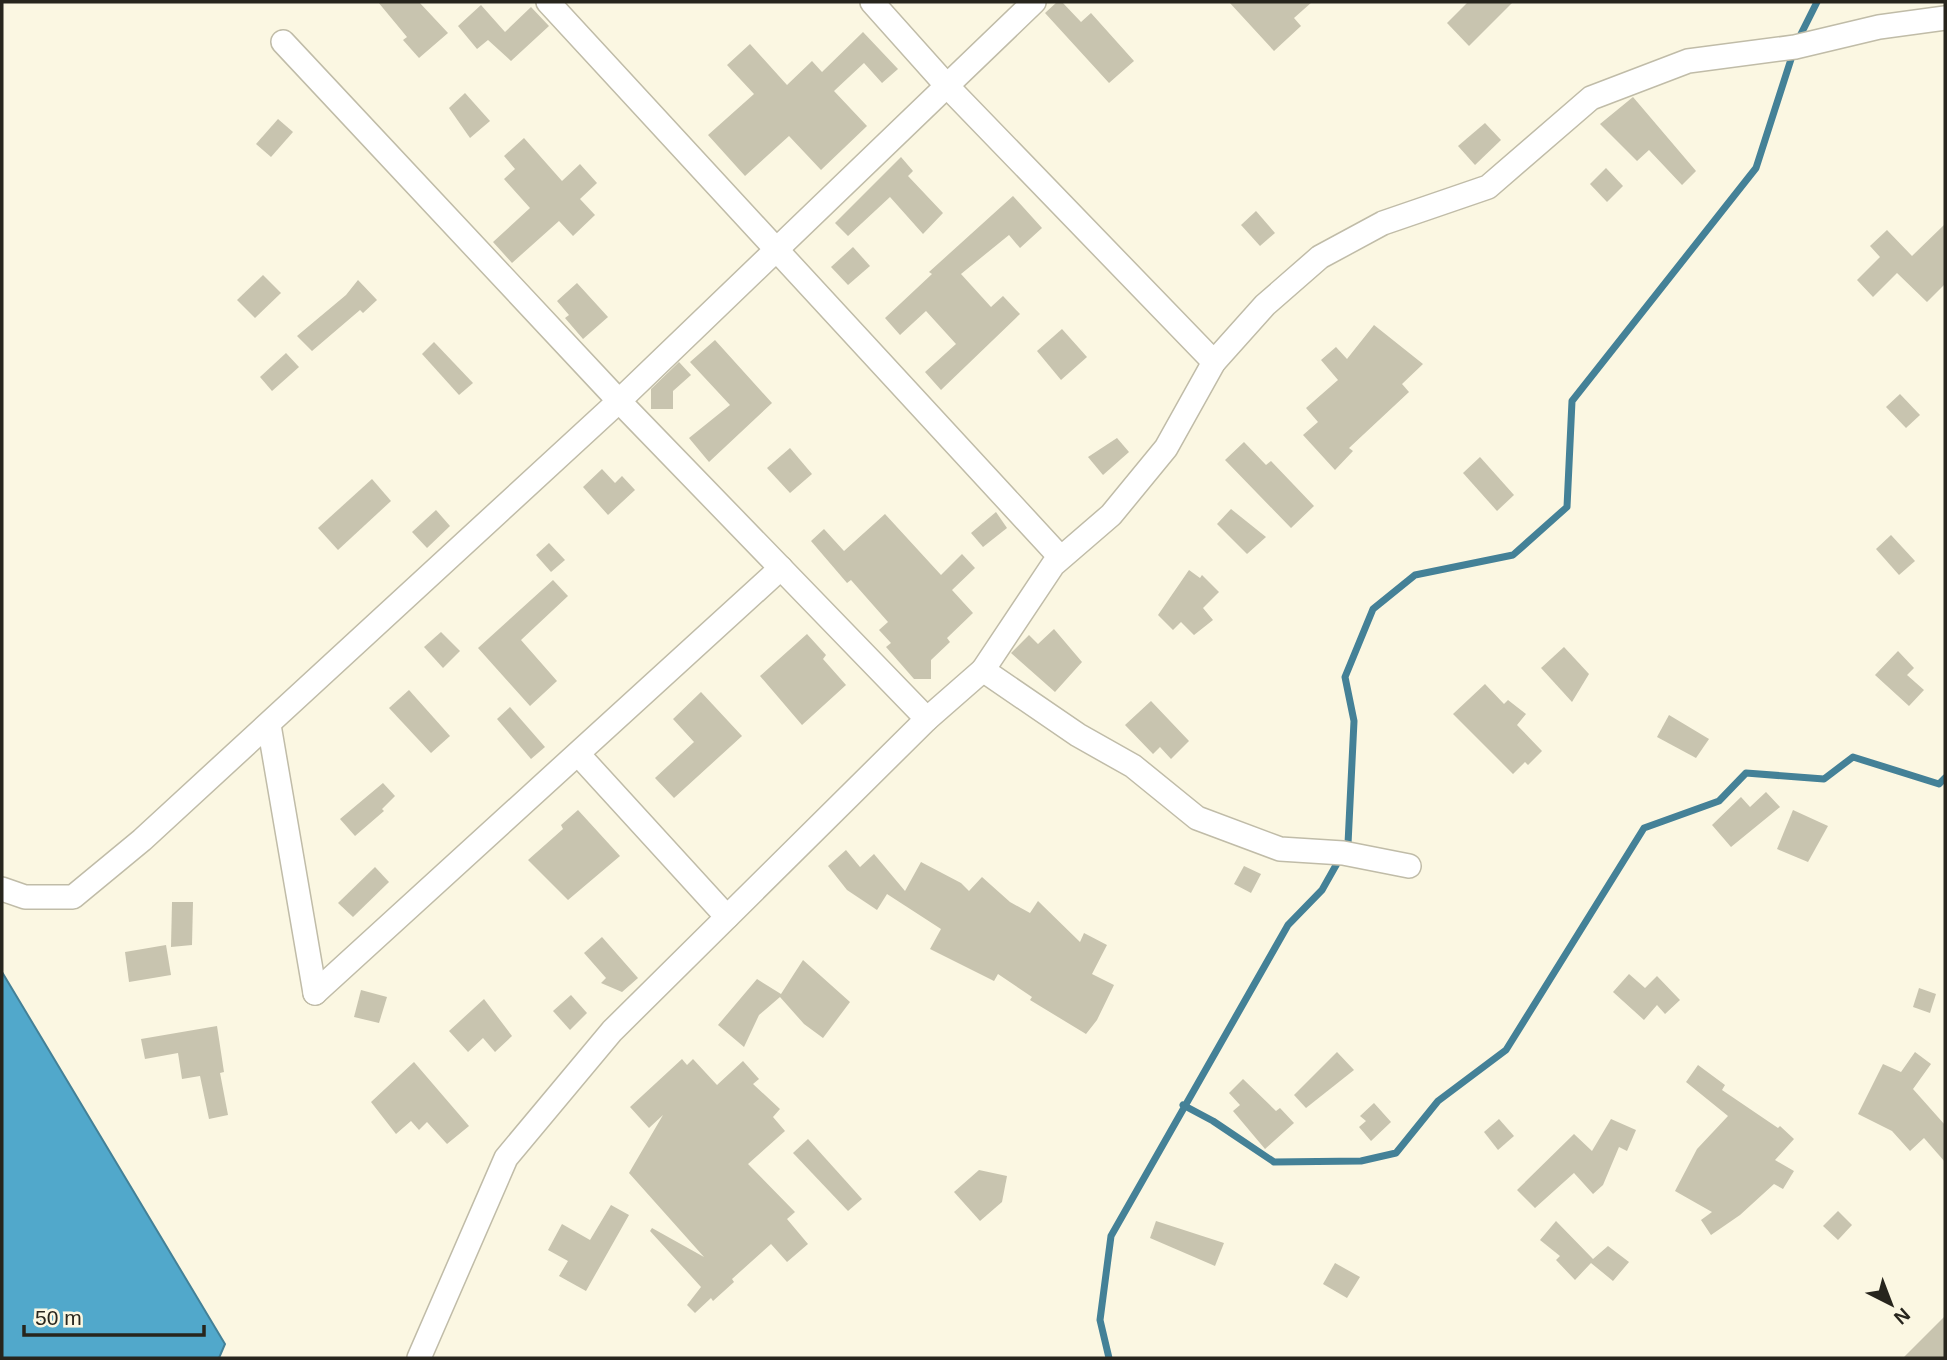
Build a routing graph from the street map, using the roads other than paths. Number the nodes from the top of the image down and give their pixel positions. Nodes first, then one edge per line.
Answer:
1 (548, 2) edge
2 (872, 2) edge
3 (1034, 2) edge
4 (1945, 18) edge
5 (283, 42) dead end
6 (948, 87) junction
7 (778, 249) junction
8 (1214, 362) junction
9 (619, 401) junction
10 (1060, 557) junction
11 (781, 568) junction
12 (984, 670) junction
13 (927, 719) junction
14 (269, 726) junction
15 (578, 754) junction
16 (1409, 866) dead end
17 (2, 889) edge
18 (727, 917) junction
19 (419, 1358) edge

1 - 7 street
2 - 6 street
3 - 6 street
4 - 8 street
5 - 9 street
6 - 7 street
6 - 8 street
7 - 9 street
7 - 10 street
8 - 10 street
9 - 11 street
9 - 14 street
10 - 12 street
11 - 13 street
11 - 15 street
12 - 13 street
12 - 16 street
13 - 18 street
14 - 15 street
14 - 17 street
15 - 18 street
18 - 19 street

